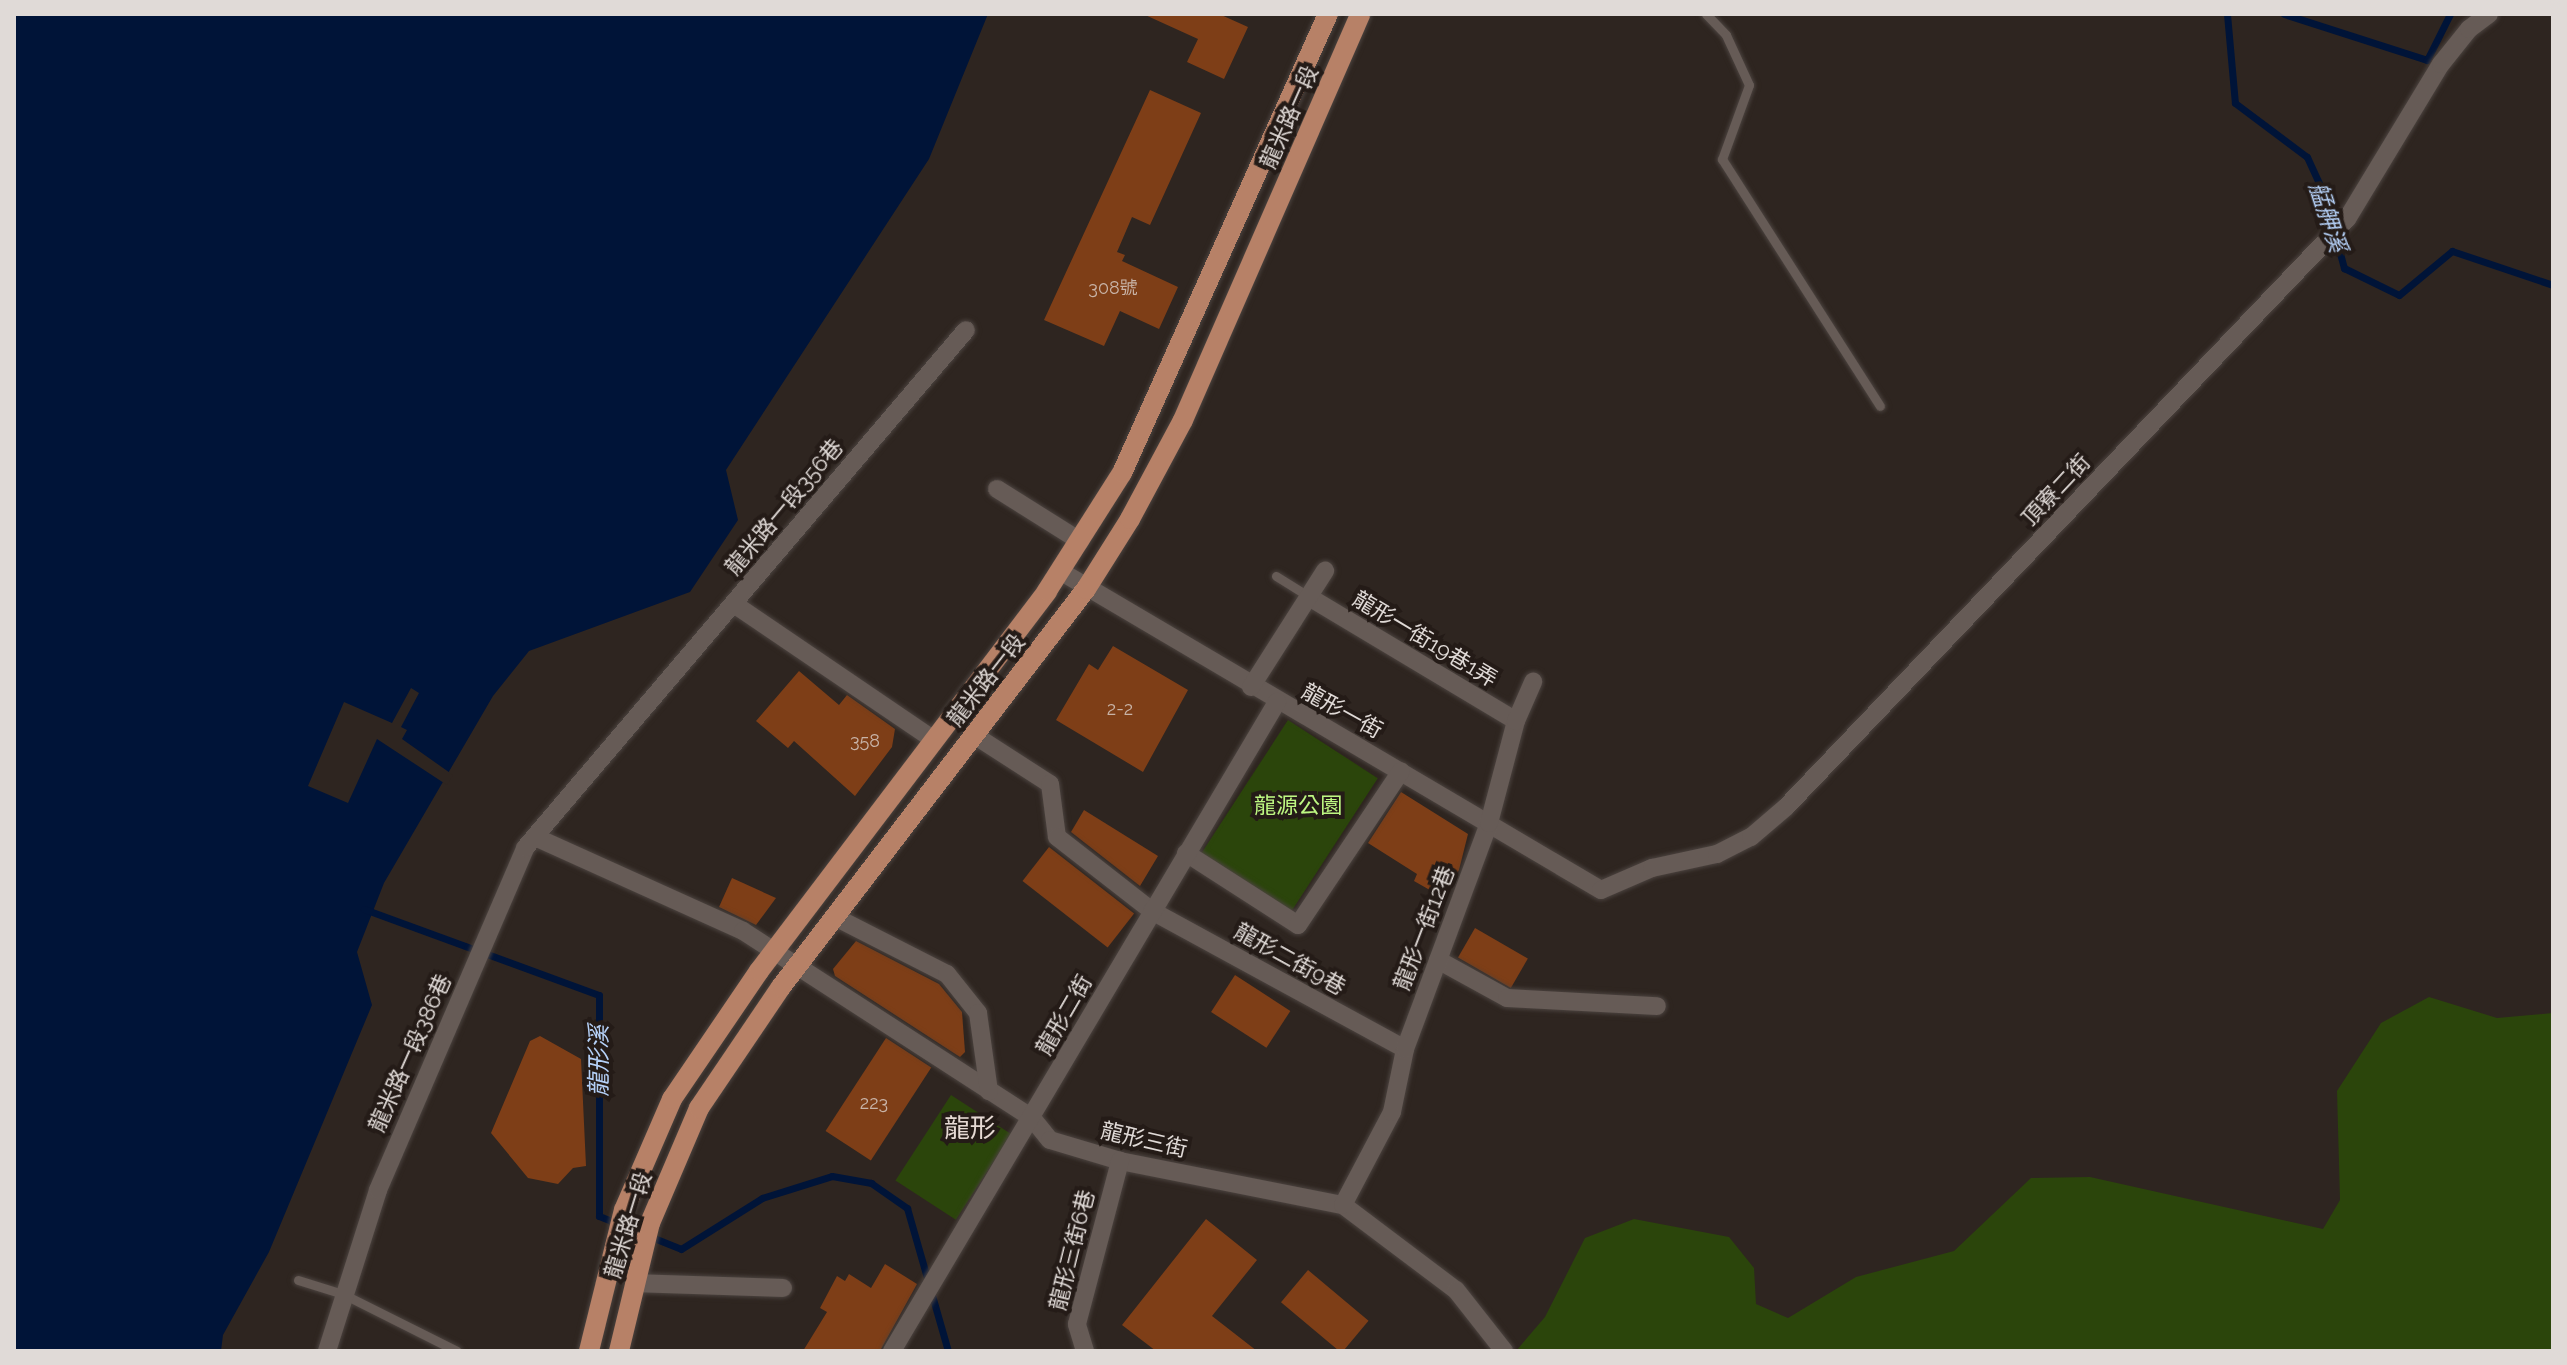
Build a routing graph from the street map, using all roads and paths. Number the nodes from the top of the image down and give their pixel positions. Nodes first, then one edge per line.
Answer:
1 (1328, 14) edge
2 (1360, 14) edge
3 (1706, 14) edge
4 (2489, 14) edge
5 (2465, 22) edge
6 (966, 330) dead end
7 (1880, 406) dead end
8 (997, 489) dead end
9 (1080, 541) junction
10 (1060, 571) junction
11 (1325, 571) dead end
12 (1276, 576) dead end
13 (1086, 589) junction
14 (1309, 597) junction
15 (734, 604) junction
16 (1533, 682) dead end
17 (1251, 687) junction
18 (1277, 702) junction
19 (1516, 721) junction
20 (974, 735) junction
21 (934, 740) junction
22 (1401, 771) junction
23 (1489, 823) junction
24 (535, 837) junction
25 (1186, 853) junction
26 (1601, 890) joint
27 (1152, 911) junction
28 (835, 917) junction
29 (773, 952) junction
30 (1438, 960) junction
31 (796, 968) junction
32 (1657, 1006) dead end
33 (1405, 1049) junction
34 (989, 1091) junction
35 (1032, 1118) junction
36 (647, 1154) junction
37 (1120, 1161) junction
38 (672, 1164) junction
39 (1343, 1205) junction
40 (298, 1280) dead end
41 (634, 1283) junction
42 (783, 1288) dead end
43 (343, 1294) junction
44 (327, 1351) edge
45 (457, 1351) edge
46 (589, 1351) edge
47 (619, 1351) edge
48 (892, 1351) edge
49 (1085, 1351) edge
50 (1504, 1351) edge

1 - 9 main road, 龍米路一段
2 - 13 main road, 龍米路一段
3 - 7 lane
4 - 5 street, 頂寮二街
5 - 26 street, 頂寮二街
6 - 15 street, 龍米路一段356巷
8 - 9 street
9 - 10 main road, 龍米路一段
10 - 13 street, 龍形一街
10 - 21 main road, 龍米路一段
11 - 14 street
12 - 14 lane
13 - 17 street, 龍形一街
13 - 20 main road, 龍米路一段
14 - 17 street
14 - 19 street, 龍形一街19巷1弄
15 - 21 street, 龍米路一段356巷
15 - 24 street, 龍米路一段386巷
16 - 19 street, 龍形一街12巷
17 - 18 street, 龍形一街
18 - 22 street, 龍形一街
18 - 25 street, 龍形二街
19 - 23 street, 龍形一街12巷
20 - 27 street, 龍形二街9巷
20 - 28 main road, 龍米路一段
21 - 29 main road, 龍米路一段
22 - 23 street, 龍形一街
22 - 25 street
23 - 26 street, 龍形一街
23 - 30 street, 龍形一街12巷
24 - 29 street
24 - 43 street, 龍米路一段386巷
25 - 27 street, 龍形二街
27 - 33 street, 龍形二街9巷
27 - 35 street, 龍形二街
28 - 31 main road, 龍米路一段
28 - 34 street
29 - 31 street, 龍形三街
29 - 36 main road, 龍米路一段
30 - 32 street
30 - 33 street, 龍形一街12巷
31 - 34 street, 龍形三街
31 - 38 main road, 龍米路一段
33 - 39 street, 龍形一街12巷
34 - 35 street, 龍形三街
35 - 37 street, 龍形三街
35 - 48 street, 龍形二街
36 - 38 main road
36 - 46 main road, 龍米路一段
37 - 39 street, 龍形三街
37 - 49 street, 龍形三街6巷
38 - 41 main road, 龍米路一段
39 - 50 street, 龍形三街
40 - 43 lane
41 - 42 street
41 - 47 main road, 龍米路一段
43 - 44 street, 龍米路一段386巷
43 - 45 lane

